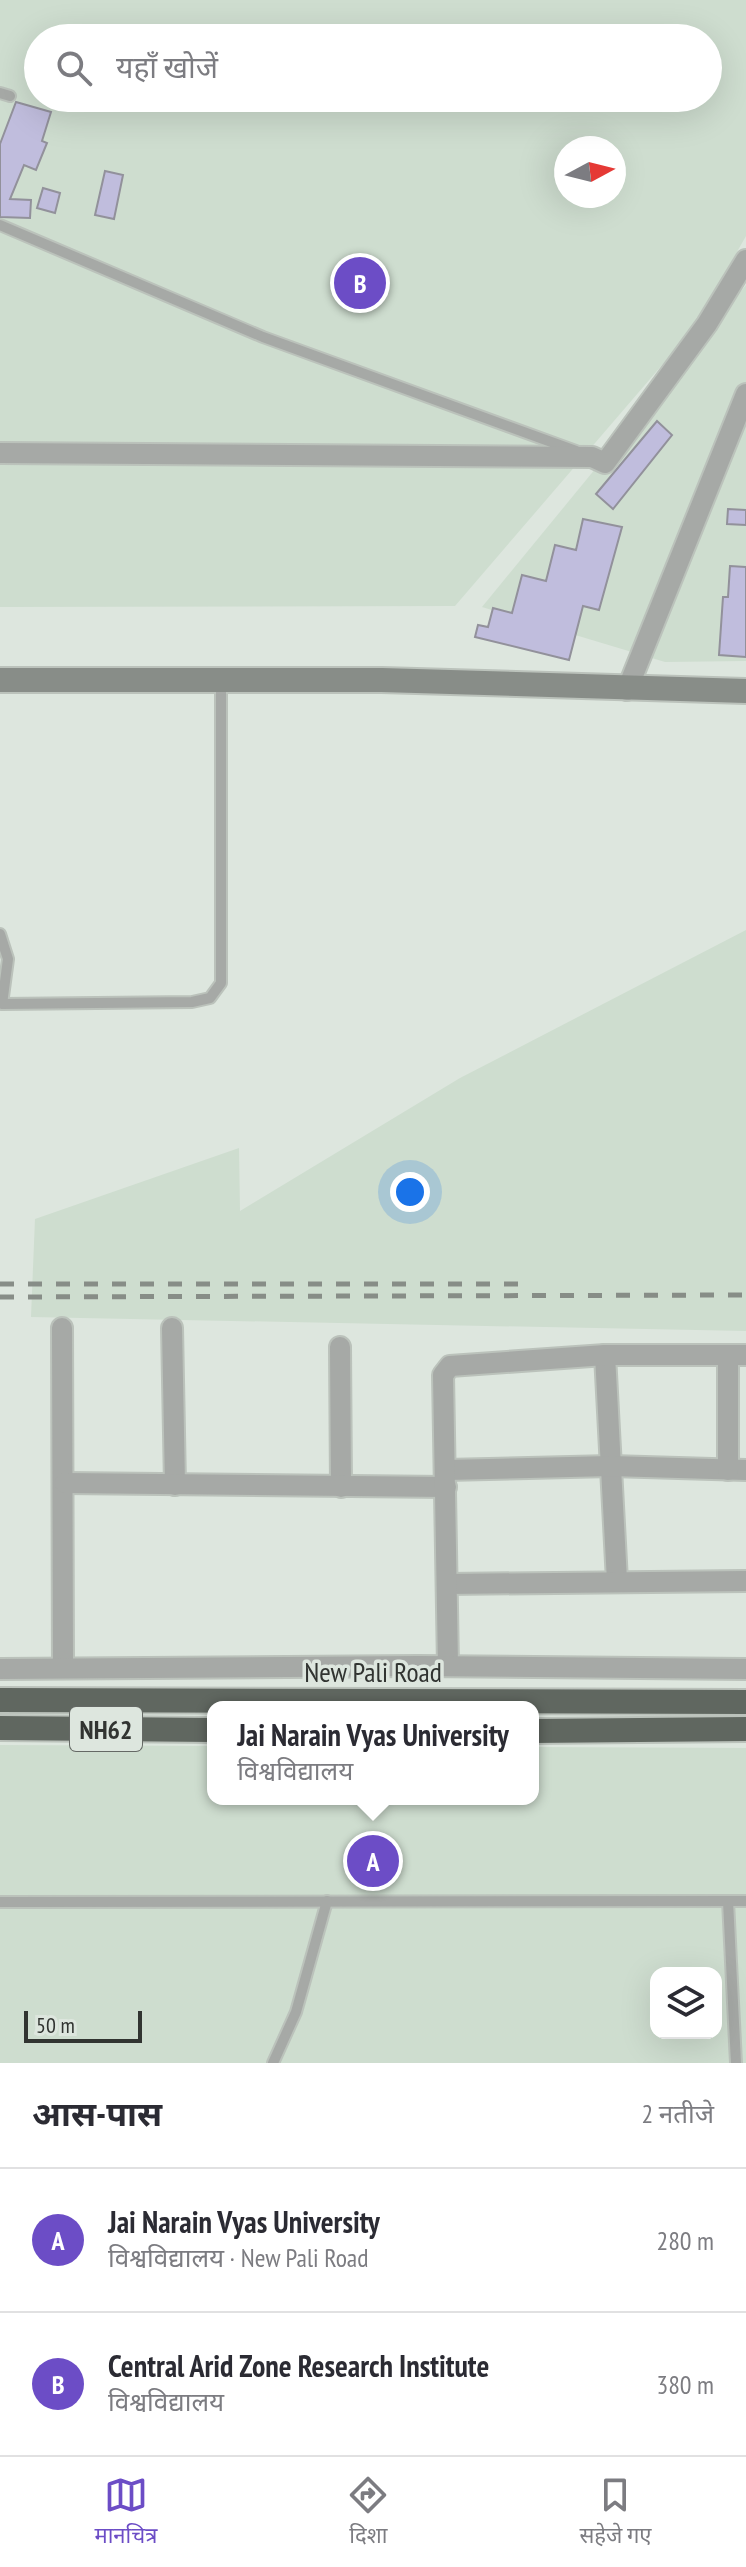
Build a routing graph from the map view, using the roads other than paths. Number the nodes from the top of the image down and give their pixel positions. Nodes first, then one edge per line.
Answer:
1 (0, 225) edge
2 (746, 260) edge
3 (746, 394) edge
4 (0, 453) edge
5 (592, 457) junction
6 (0, 680) edge
7 (221, 680) junction
8 (627, 690) junction
9 (746, 691) edge
10 (0, 934) edge
11 (62, 1328) dead end
12 (172, 1328) dead end
13 (340, 1347) dead end
14 (605, 1355) junction
15 (737, 1355) edge
16 (611, 1466) junction
17 (737, 1470) edge
18 (446, 1478) junction
19 (65, 1483) junction
20 (175, 1485) junction
21 (341, 1487) junction
22 (617, 1581) junction
23 (746, 1581) edge
24 (447, 1584) junction
25 (448, 1666) junction
26 (63, 1668) junction
27 (0, 1669) edge
28 (746, 1669) edge
29 (0, 1700) edge
30 (373, 1701) edge
31 (539, 1701) edge
32 (746, 1702) edge
33 (0, 1728) edge
34 (746, 1729) edge
35 (207, 1730) edge
36 (539, 1731) edge
37 (327, 1901) junction
38 (728, 1901) junction
39 (746, 1901) edge
40 (0, 1902) edge
41 (273, 2063) edge
42 (736, 2063) edge

1 - 5 lane
2 - 5 street
3 - 8 street
4 - 5 street
6 - 7 street
7 - 8 street
7 - 10 lane
8 - 9 street
11 - 19 street
12 - 20 street
13 - 21 street
14 - 15 street
14 - 16 street
14 - 18 street
15 - 17 street
16 - 17 street
16 - 18 street
16 - 22 street
18 - 21 street
18 - 24 street
19 - 20 street
19 - 26 street
20 - 21 street
22 - 23 street
22 - 24 street
24 - 25 street
25 - 26 street
25 - 28 street
26 - 27 street
29 - 30 highway, New Pali Road / NH62
31 - 32 highway, New Pali Road / NH62
33 - 35 highway, NH62
34 - 36 highway
37 - 38 lane
37 - 40 lane
37 - 41 lane
38 - 39 lane
38 - 42 lane

